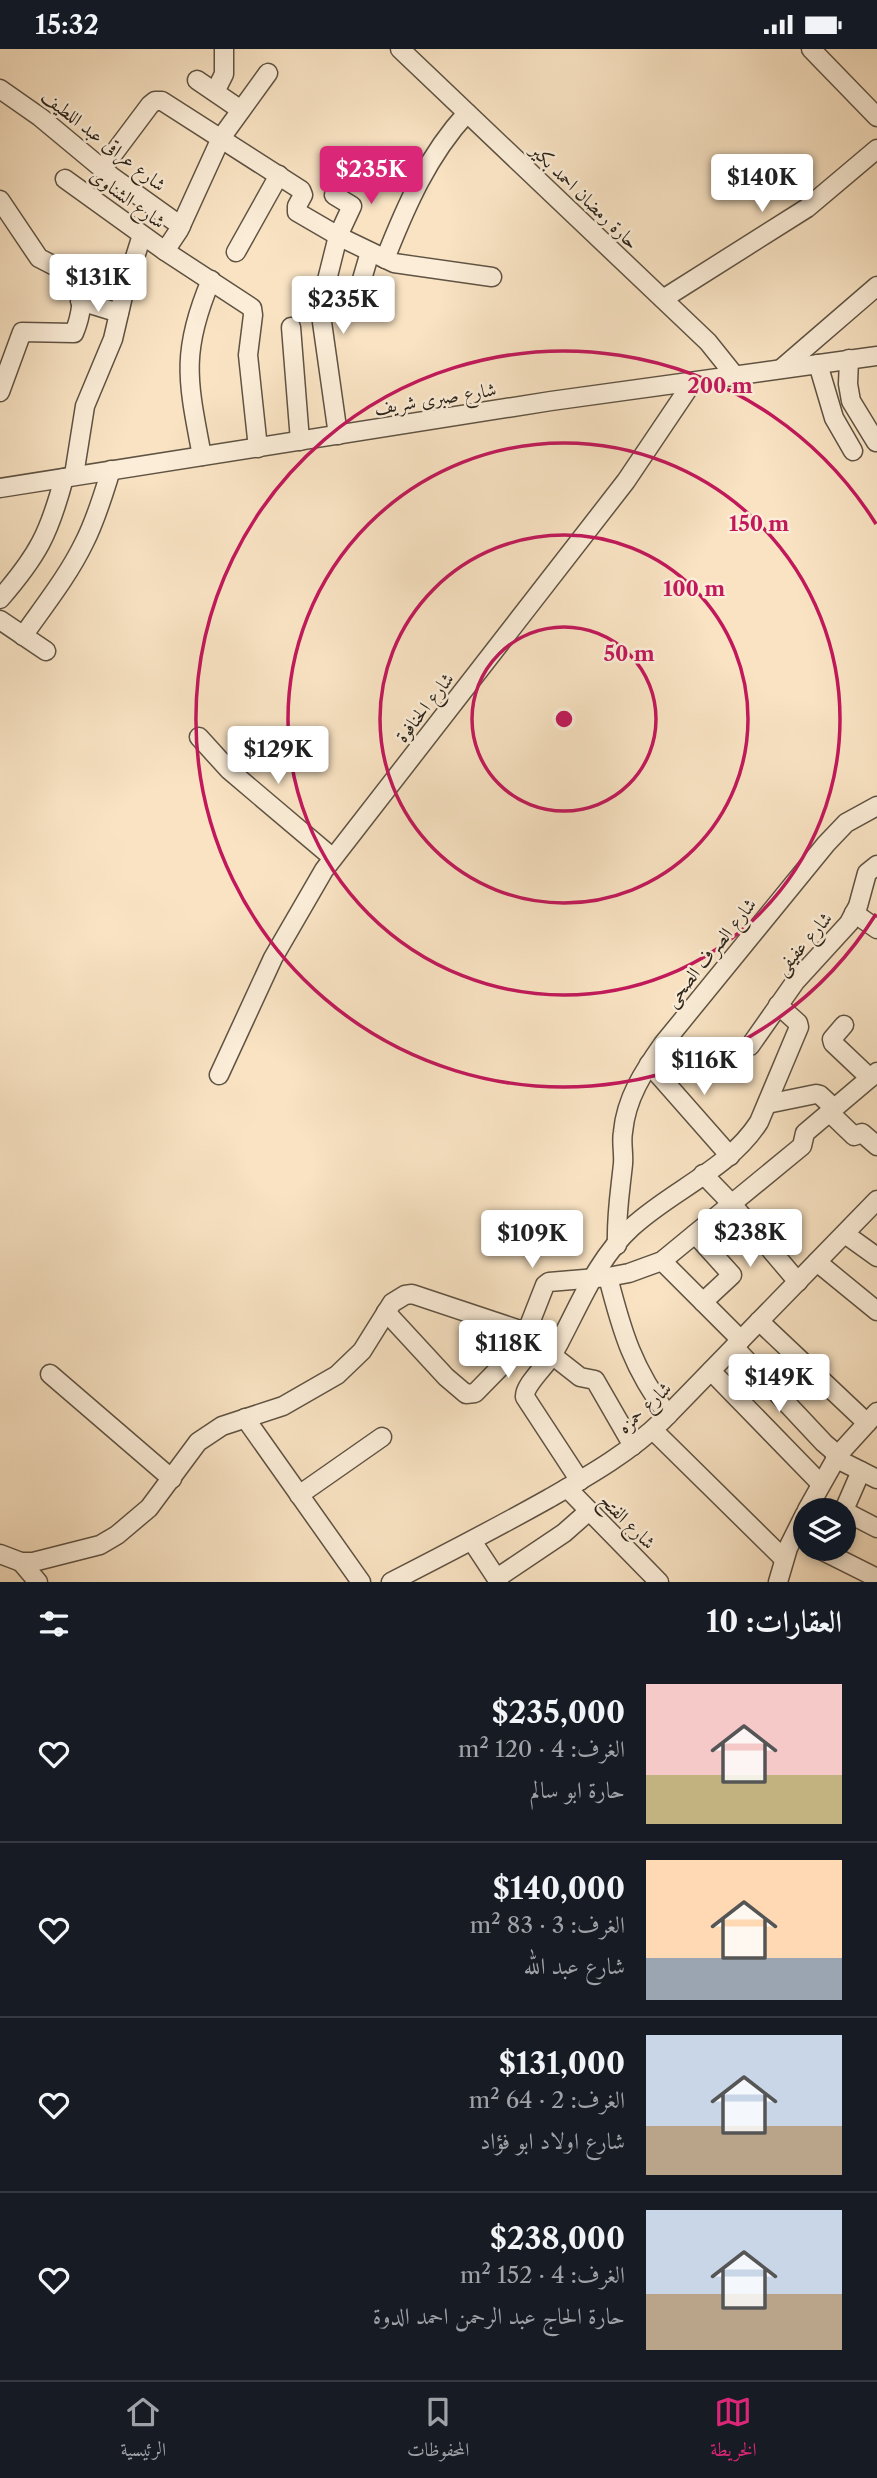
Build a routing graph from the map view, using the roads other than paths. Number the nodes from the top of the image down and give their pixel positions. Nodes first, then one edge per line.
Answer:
1 (224, 49) edge
2 (400, 49) edge
3 (811, 49) edge
4 (268, 73) dead end
5 (197, 80) dead end
6 (0, 89) edge
7 (215, 92) junction
8 (241, 110) junction
9 (467, 113) junction
10 (877, 117) edge
11 (222, 138) junction
12 (877, 149) edge
13 (102, 169) junction
14 (279, 175) junction
15 (65, 179) dead end
16 (334, 195) dead end
17 (0, 200) edge
18 (181, 226) junction
19 (142, 235) junction
20 (338, 236) junction
21 (165, 251) junction
22 (236, 252) dead end
23 (378, 255) junction
24 (492, 277) dead end
25 (211, 280) junction
26 (360, 286) dead end
27 (877, 286) edge
28 (663, 299) junction
29 (80, 301) junction
30 (119, 313) junction
31 (291, 327) dead end
32 (877, 356) edge
33 (849, 359) junction
34 (818, 364) junction
35 (780, 370) junction
36 (736, 377) junction
37 (691, 383) junction
38 (0, 392) edge
39 (338, 435) junction
40 (300, 441) junction
41 (876, 442) edge
42 (258, 448) junction
43 (853, 451) dead end
44 (201, 456) junction
45 (111, 470) junction
46 (69, 477) junction
47 (0, 488) edge
48 (0, 599) edge
49 (0, 620) edge
50 (23, 636) junction
51 (46, 651) dead end
52 (199, 737) dead end
53 (877, 806) edge
54 (332, 858) junction
55 (877, 865) edge
56 (855, 913) junction
57 (877, 929) edge
58 (778, 1005) junction
59 (844, 1025) dead end
60 (750, 1046) dead end
61 (649, 1063) junction
62 (219, 1075) dead end
63 (872, 1082) edge
64 (767, 1104) junction
65 (831, 1110) junction
66 (877, 1146) edge
67 (730, 1156) junction
68 (703, 1174) junction
69 (877, 1200) edge
70 (732, 1204) junction
71 (695, 1234) junction
72 (845, 1234) junction
73 (617, 1245) junction
74 (877, 1257) edge
75 (663, 1261) junction
76 (817, 1262) junction
77 (599, 1278) junction
78 (798, 1282) junction
79 (703, 1302) junction
80 (877, 1311) edge
81 (386, 1312) junction
82 (760, 1321) junction
83 (528, 1332) junction
84 (737, 1344) junction
85 (556, 1349) junction
86 (710, 1371) junction
87 (50, 1374) dead end
88 (668, 1415) junction
89 (872, 1417) edge
90 (245, 1419) junction
91 (653, 1430) junction
92 (382, 1437) dead end
93 (633, 1446) junction
94 (837, 1457) junction
95 (869, 1475) edge
96 (172, 1479) junction
97 (573, 1484) junction
98 (821, 1484) junction
99 (299, 1495) junction
100 (814, 1498) edge
101 (853, 1498) edge
102 (589, 1511) junction
103 (856, 1517) edge
104 (877, 1528) edge
105 (472, 1541) junction
106 (793, 1547) edge
107 (0, 1554) edge
108 (784, 1559) junction
109 (845, 1561) edge
110 (21, 1562) junction
111 (412, 1578) edge
112 (647, 1578) edge
113 (877, 1578) edge
114 (498, 1580) edge
115 (38, 1582) edge
116 (361, 1582) edge
117 (391, 1582) edge
118 (779, 1582) edge

1 - 7 street
2 - 9 street, حارة رمضان احمد بكير
3 - 10 street
4 - 8 street
5 - 7 street
6 - 13 street, شارع عراقى عبد اللطيف
7 - 8 street
8 - 11 street
9 - 23 street
9 - 28 street, حارة رمضان احمد بكير
11 - 13 street
11 - 14 street
11 - 18 street
12 - 28 street
13 - 18 street, شارع عراقى عبد اللطيف
14 - 20 street
14 - 22 street
15 - 19 street, شارع الشناوى
16 - 20 street
17 - 29 street
18 - 21 street
19 - 21 street, شارع الشناوى
19 - 30 street
20 - 23 street
20 - 39 street
21 - 25 street, شارع الشناوى
23 - 24 street
23 - 26 street
25 - 42 street, شارع الشناوى
25 - 44 street
27 - 35 street
28 - 36 street, حارة رمضان احمد بكير
29 - 30 street
29 - 38 street
30 - 46 street
31 - 40 street
32 - 33 street, شارع صبرى شريف
33 - 34 street, شارع صبرى شريف
33 - 41 street
34 - 35 street, شارع صبرى شريف
34 - 43 street
35 - 36 street, شارع صبرى شريف
36 - 37 street, شارع صبرى شريف
37 - 39 street, شارع صبرى شريف
37 - 54 street, شارع الحنافوة
39 - 40 street, شارع صبرى شريف
40 - 42 street, شارع صبرى شريف
42 - 44 street, شارع صبرى شريف
44 - 45 street, شارع صبرى شريف
45 - 46 street, شارع صبرى شريف
45 - 50 street
46 - 47 street, شارع صبرى شريف
46 - 48 street
49 - 50 street
50 - 51 street
52 - 54 street
53 - 61 street, شارع الصرف الصحى
54 - 62 street, شارع الحنافوة
55 - 56 street, شارع عفيفى
56 - 57 street
56 - 58 street, شارع عفيفى
58 - 60 street, شارع عفيفى
58 - 64 street
59 - 63 street
61 - 67 street
61 - 73 street, شارع الصرف الصحى
63 - 65 street
64 - 65 street
64 - 67 street
65 - 66 street
65 - 70 street
67 - 68 street
68 - 70 street
68 - 73 street
69 - 72 street, شارع حمزه
70 - 71 street
70 - 78 street
71 - 75 street
71 - 79 street
72 - 74 street
72 - 76 street, شارع حمزه
73 - 77 street
75 - 77 street
75 - 79 street
76 - 78 street, شارع حمزه
76 - 80 street
77 - 83 street
77 - 85 street
77 - 88 street
78 - 82 street, شارع حمزه
79 - 84 street
81 - 83 street
81 - 83 street
81 - 90 street
82 - 84 street, شارع حمزه
82 - 89 street
83 - 85 street
84 - 86 street, شارع حمزه
84 - 94 street
85 - 93 street
85 - 97 street, شارع الفتح
86 - 88 street, شارع حمزه
86 - 98 street
87 - 96 street
88 - 91 street, شارع حمزه
89 - 94 street
90 - 96 street
90 - 99 street
91 - 93 street, شارع حمزه
91 - 108 street
92 - 99 street
93 - 97 street, شارع حمزه
94 - 95 street
94 - 98 street
95 - 101 street
96 - 110 street
97 - 102 street, شارع الفتح
97 - 105 street, شارع حمزه
98 - 100 street
99 - 116 street
102 - 112 street, شارع الفتح
102 - 114 street
103 - 104 street
105 - 111 street, شارع حمزه
105 - 114 street
106 - 108 street
107 - 110 street
108 - 118 street
109 - 113 street
110 - 115 street
111 - 117 street, شارع حمزه

